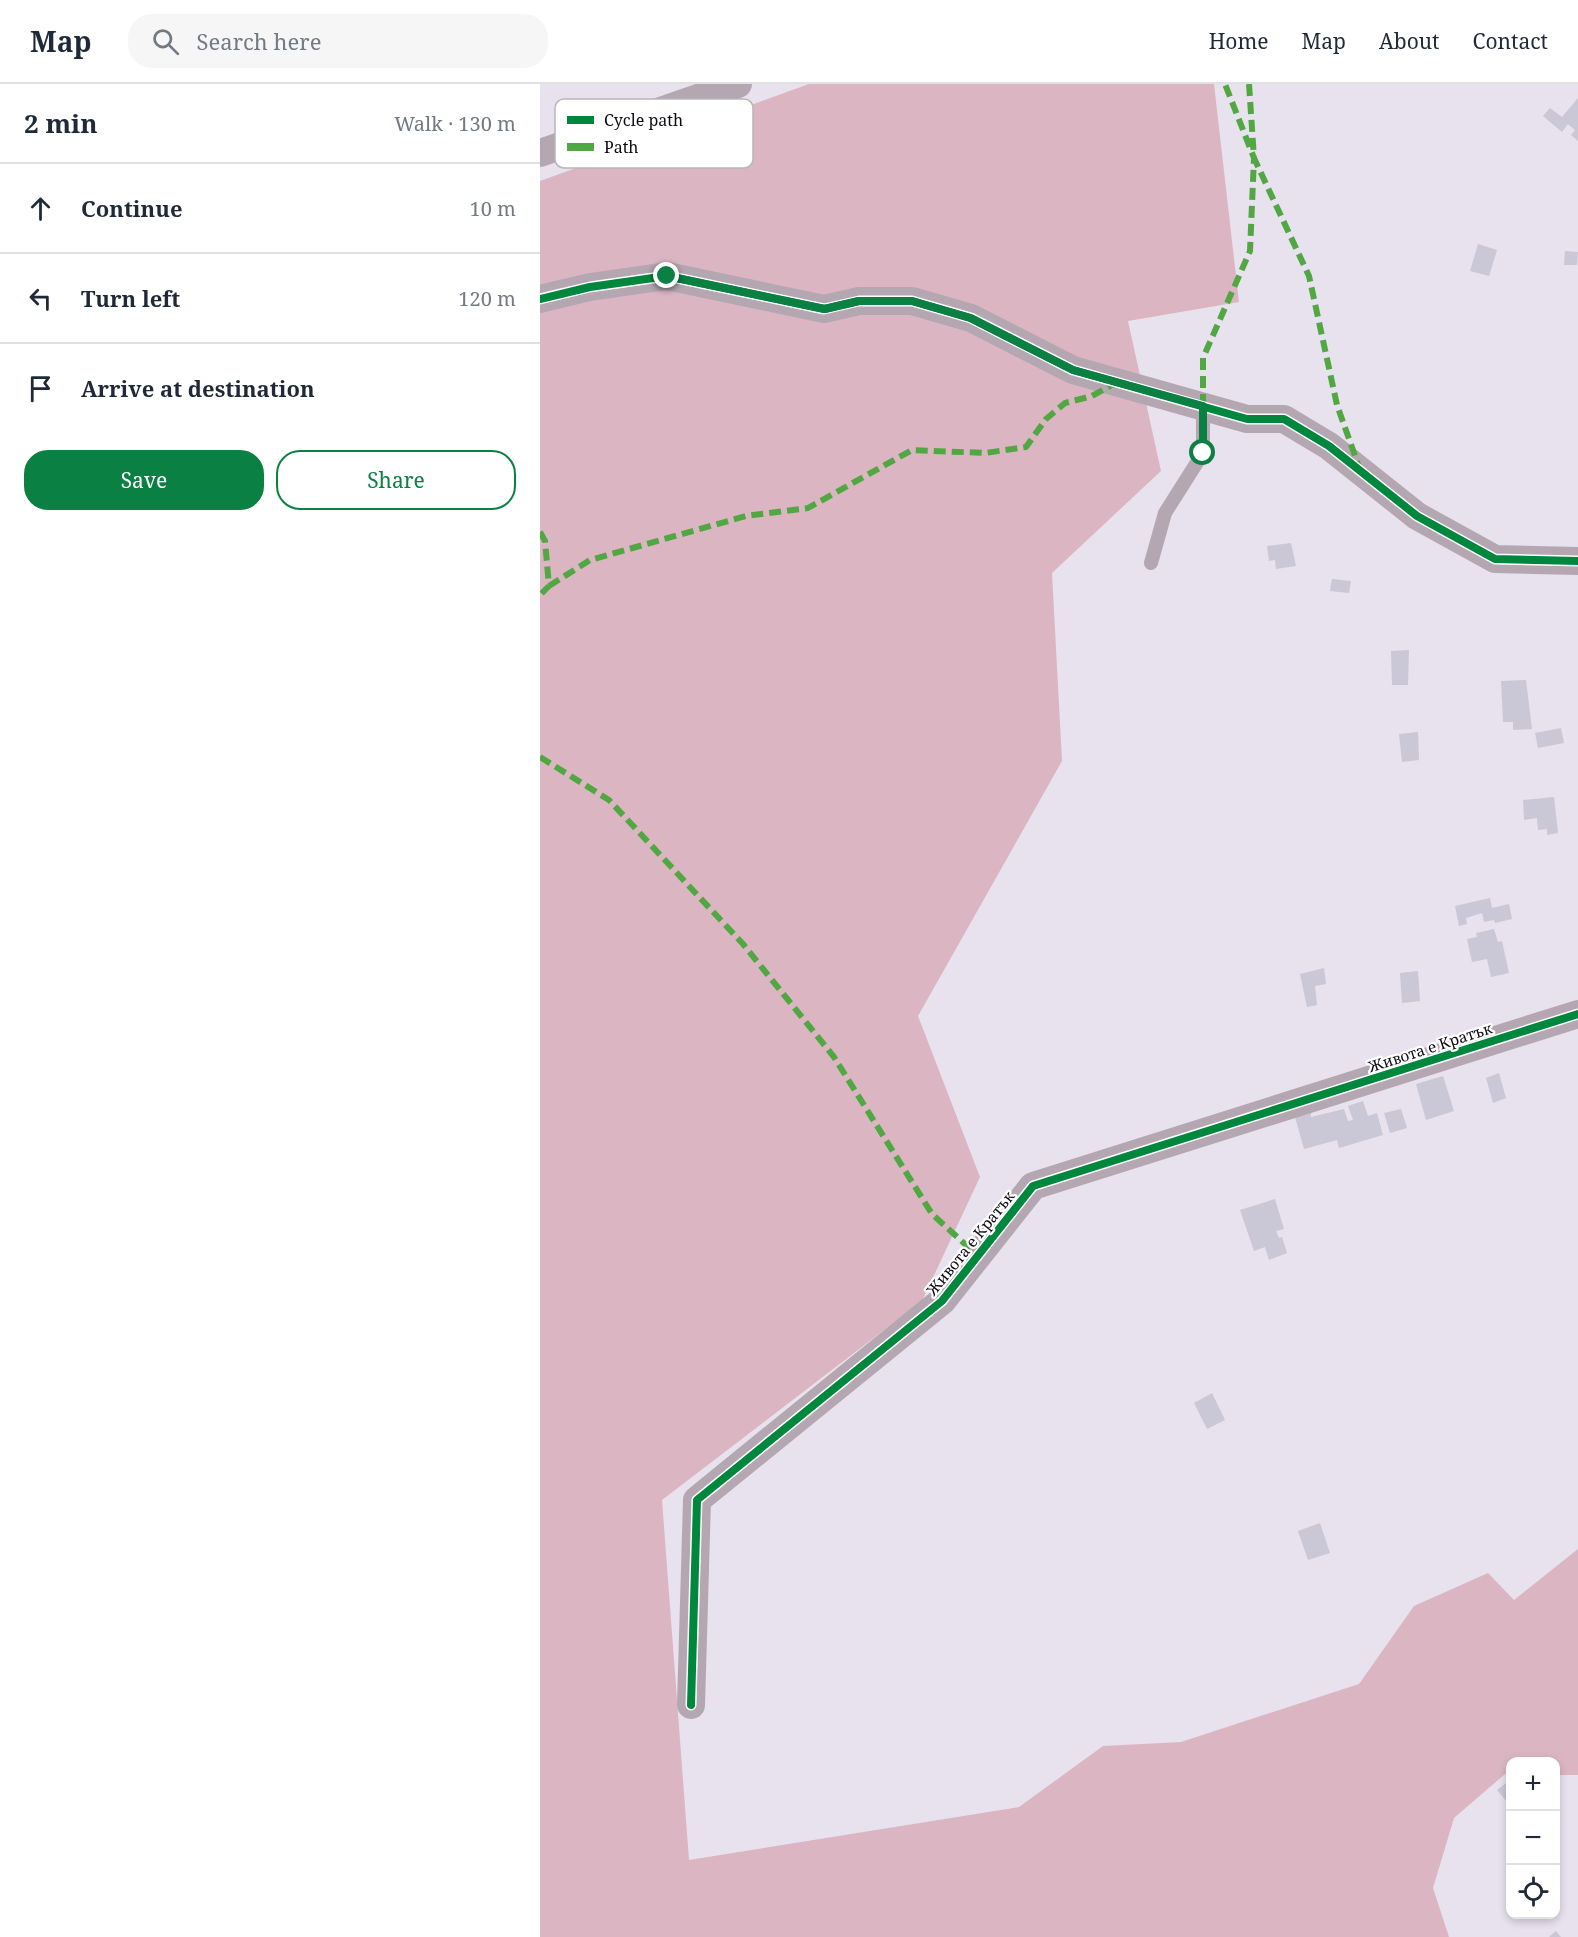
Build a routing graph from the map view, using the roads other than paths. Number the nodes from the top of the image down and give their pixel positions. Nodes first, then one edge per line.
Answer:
1 (738, 84) edge
2 (695, 99) edge
3 (555, 148) edge
4 (540, 153) edge
5 (540, 299) edge
6 (1203, 406) junction
7 (1578, 561) edge
8 (1151, 563) dead end
9 (1578, 1014) edge
10 (691, 1705) dead end

1 - 2 street
3 - 4 street
5 - 6 street
6 - 7 street
6 - 8 lane
9 - 10 street, Живота е Кратък

